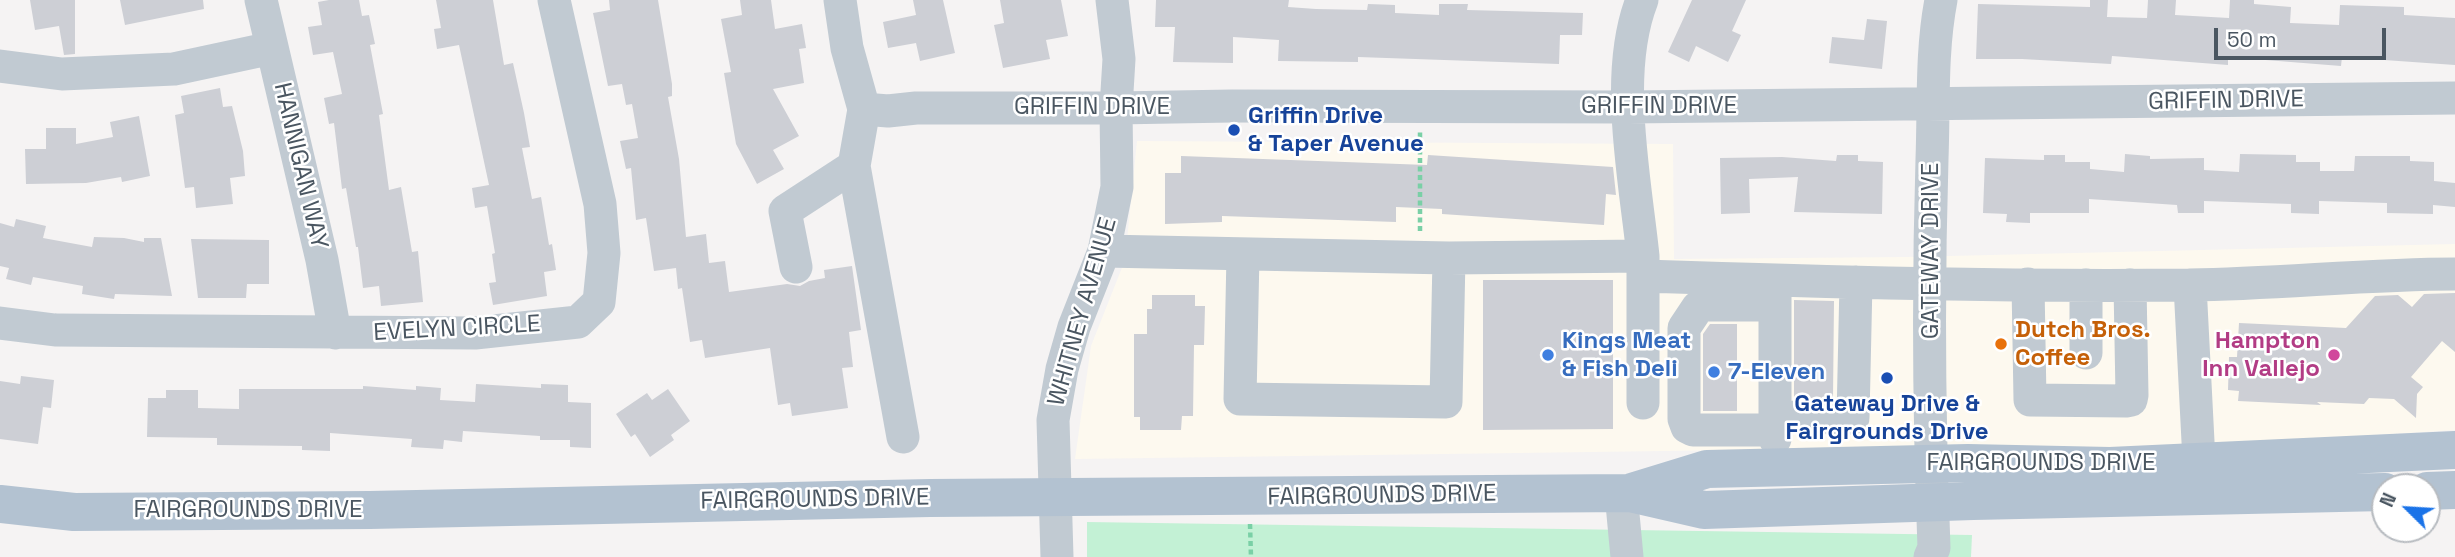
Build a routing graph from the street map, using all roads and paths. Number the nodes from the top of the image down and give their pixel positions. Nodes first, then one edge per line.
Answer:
1 (261, 0) edge
2 (554, 0) edge
3 (840, 0) edge
4 (1112, 0) edge
5 (1642, 0) edge
6 (1941, 0) edge
7 (272, 48) junction
8 (0, 66) edge
9 (2455, 98) edge
10 (1934, 104) junction
11 (1420, 106) junction
12 (1628, 107) junction
13 (1116, 108) junction
14 (864, 109) junction
15 (854, 166) junction
16 (1104, 251) junction
17 (1243, 254) junction
18 (1434, 258) junction
19 (1643, 266) junction
20 (796, 267) dead end
21 (2455, 274) edge
22 (1856, 282) junction
23 (1931, 284) junction
24 (2028, 285) junction
25 (2087, 285) junction
26 (2140, 285) junction
27 (2190, 285) junction
28 (1775, 293) junction
29 (0, 323) edge
30 (335, 333) junction
31 (2086, 353) dead end
32 (1643, 403) dead end
33 (903, 437) dead end
34 (1775, 438) junction
35 (2455, 450) edge
36 (2199, 461) junction
37 (1931, 463) junction
38 (2371, 492) edge
39 (1625, 493) junction
40 (1056, 498) junction
41 (1933, 502) junction
42 (0, 504) edge
43 (1057, 557) edge
44 (1627, 557) edge
45 (1930, 557) edge

1 - 7 street, HANNIGAN WAY
2 - 30 street, EVELYN CIRCLE
3 - 14 street
4 - 13 street, WHITNEY AVENUE
5 - 12 street
6 - 10 street, GATEWAY DRIVE
7 - 8 street
7 - 30 street, HANNIGAN WAY
9 - 10 street, GRIFFIN DRIVE
10 - 12 street, GRIFFIN DRIVE
10 - 23 street, GATEWAY DRIVE
11 - 12 street, GRIFFIN DRIVE
11 - 13 street, GRIFFIN DRIVE
11 - 18 path
12 - 19 street
13 - 14 street, GRIFFIN DRIVE
13 - 16 street, WHITNEY AVENUE
14 - 15 street
15 - 20 street
15 - 33 street
16 - 17 street
16 - 40 street, WHITNEY AVENUE
17 - 18 street
17 - 18 street
18 - 19 street
19 - 28 street
19 - 32 street
21 - 27 street
22 - 23 street
22 - 28 street
22 - 34 street
23 - 24 street
23 - 37 street, GATEWAY DRIVE
24 - 25 street
24 - 26 street
25 - 26 street
25 - 31 street
26 - 27 street
27 - 36 street
28 - 34 street
28 - 34 street
29 - 30 street, EVELYN CIRCLE
34 - 37 main road, FAIRGROUNDS DRIVE
34 - 39 main road, FAIRGROUNDS DRIVE
35 - 36 main road, FAIRGROUNDS DRIVE
36 - 37 main road, FAIRGROUNDS DRIVE
37 - 41 street, GATEWAY DRIVE
38 - 41 main road, FAIRGROUNDS DRIVE
39 - 40 main road, FAIRGROUNDS DRIVE
39 - 41 main road, FAIRGROUNDS DRIVE
39 - 44 street
40 - 42 main road, FAIRGROUNDS DRIVE
40 - 43 street, WHITNEY AVENUE
41 - 45 street, GATEWAY DRIVE

